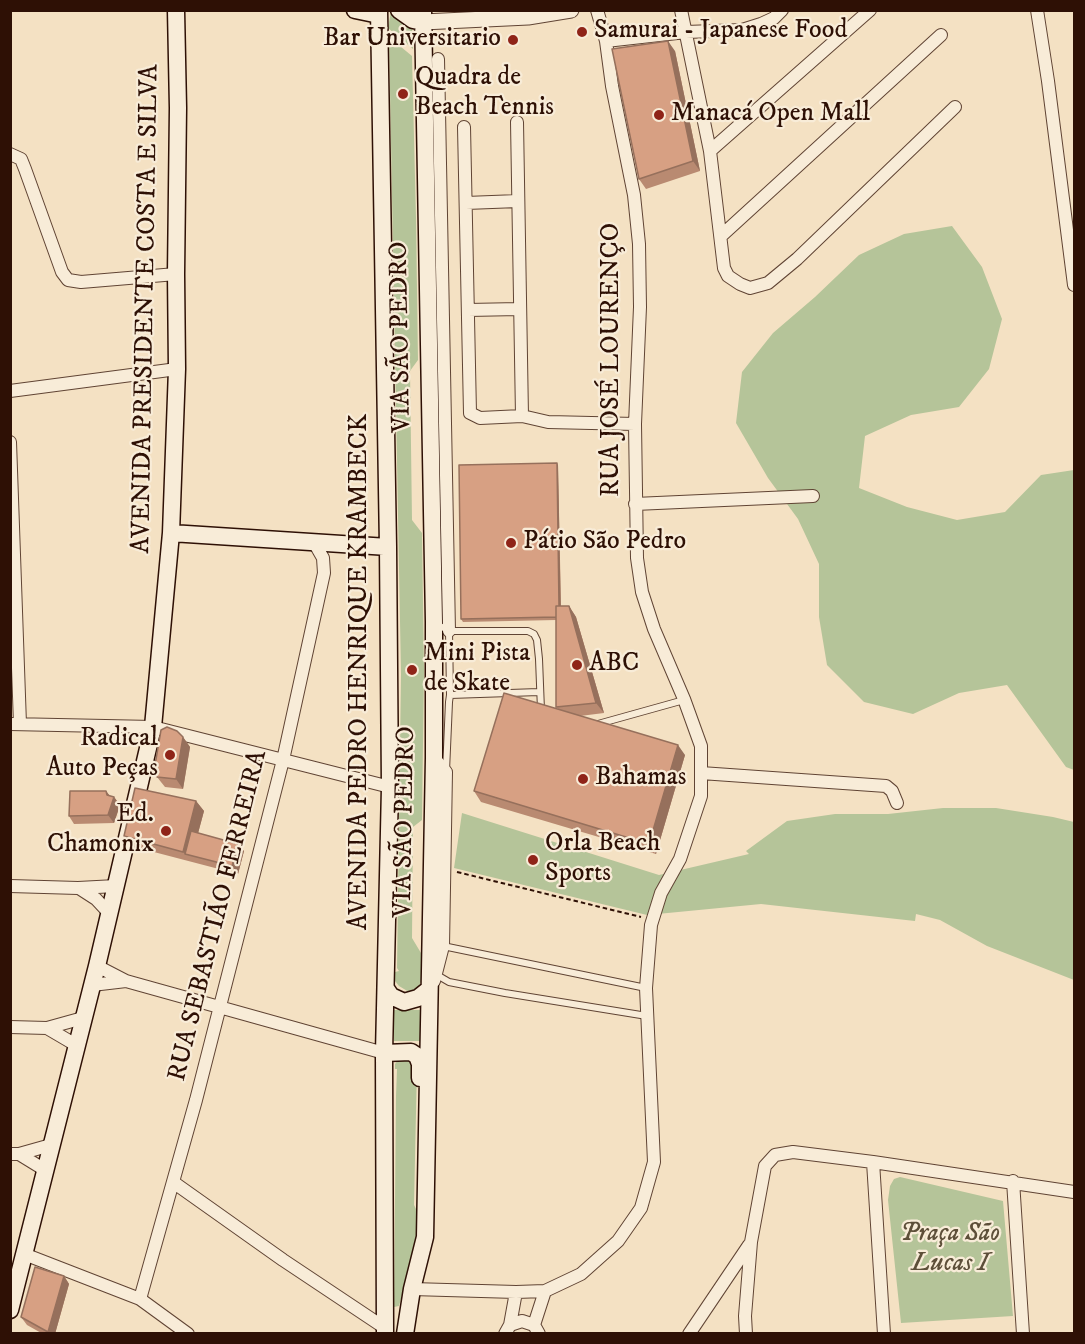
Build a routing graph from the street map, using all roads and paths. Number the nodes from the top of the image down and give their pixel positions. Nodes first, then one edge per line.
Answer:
1 (176, 10) edge
2 (355, 10) edge
3 (399, 10) edge
4 (571, 10) edge
5 (597, 10) edge
6 (681, 10) edge
7 (782, 10) edge
8 (870, 10) edge
9 (1037, 10) edge
10 (379, 13) edge
11 (423, 16) edge
12 (686, 32) junction
13 (941, 35) dead end
14 (606, 41) junction
15 (438, 59) dead end
16 (955, 107) dead end
17 (517, 122) dead end
18 (464, 127) dead end
19 (710, 151) junction
20 (10, 154) edge
21 (518, 201) junction
22 (466, 203) junction
23 (721, 236) junction
24 (176, 274) junction
25 (1074, 285) edge
26 (519, 309) junction
27 (468, 310) junction
28 (177, 369) junction
29 (10, 391) edge
30 (522, 416) junction
31 (634, 424) junction
32 (10, 442) edge
33 (813, 496) dead end
34 (634, 504) junction
35 (171, 533) junction
36 (315, 544) junction
37 (388, 547) junction
38 (434, 622) junction
39 (449, 631) junction
40 (539, 692) junction
41 (450, 695) junction
42 (684, 699) junction
43 (542, 714) edge
44 (15, 724) edge
45 (587, 726) edge
46 (153, 727) junction
47 (434, 758) junction
48 (283, 760) junction
49 (446, 772) junction
50 (701, 773) junction
51 (390, 787) junction
52 (897, 803) dead end
53 (444, 869) junction
54 (10, 886) edge
55 (116, 886) junction
56 (78, 888) junction
57 (109, 913) junction
58 (652, 920) junction
59 (443, 946) junction
60 (97, 966) junction
61 (126, 981) junction
62 (432, 982) junction
63 (92, 985) junction
64 (646, 988) junction
65 (387, 990) junction
66 (218, 1008) junction
67 (648, 1016) junction
68 (83, 1018) junction
69 (10, 1027) edge
70 (47, 1028) junction
71 (76, 1045) junction
72 (384, 1053) junction
73 (51, 1145) junction
74 (15, 1154) edge
75 (873, 1162) junction
76 (45, 1170) junction
77 (1013, 1181) junction
78 (173, 1182) junction
79 (1074, 1192) edge
80 (425, 1210) junction
81 (751, 1242) junction
82 (24, 1254) junction
83 (412, 1289) junction
84 (545, 1291) junction
85 (516, 1292) junction
86 (140, 1299) junction
87 (10, 1310) edge
88 (508, 1329) edge
89 (536, 1329) edge
90 (385, 1331) edge
91 (188, 1334) edge
92 (405, 1334) edge
93 (689, 1334) edge
94 (746, 1334) edge
95 (884, 1334) edge
96 (1023, 1334) edge

1 - 24 main road, AVENIDA PRESIDENTE COSTA E SILVA
2 - 10 main road
3 - 11 main road
4 - 11 street
5 - 14 street, RUA JOSÉ LOURENÇO
6 - 12 street
7 - 12 street
8 - 19 street
9 - 25 street
10 - 37 main road, AVENIDA PEDRO HENRIQUE KRAMBECK
11 - 38 main road, VIA SÃO PEDRO
12 - 14 street
12 - 19 street
13 - 23 street
14 - 31 street, RUA JOSÉ LOURENÇO
15 - 39 street
16 - 23 street
17 - 21 street
18 - 22 street
19 - 23 street
20 - 24 street
21 - 22 street
21 - 26 street
22 - 27 street
24 - 28 main road, AVENIDA PRESIDENTE COSTA E SILVA
26 - 27 street
26 - 30 street
27 - 30 street
28 - 29 street
28 - 35 main road, AVENIDA PRESIDENTE COSTA E SILVA
30 - 31 street
31 - 34 street, RUA JOSÉ LOURENÇO
32 - 44 street
33 - 34 street
34 - 42 street, RUA JOSÉ LOURENÇO
35 - 36 main road
35 - 46 main road, AVENIDA PRESIDENTE COSTA E SILVA
36 - 37 main road
36 - 48 street, RUA SEBASTIÃO FERREIRA
37 - 51 main road, AVENIDA PEDRO HENRIQUE KRAMBECK
38 - 39 lane
38 - 47 main road, VIA SÃO PEDRO
39 - 40 lane
39 - 41 lane
40 - 41 lane
40 - 43 lane
41 - 49 lane
42 - 45 lane
42 - 50 street, RUA JOSÉ LOURENÇO
44 - 46 street
46 - 48 street
46 - 55 main road, AVENIDA PRESIDENTE COSTA E SILVA
47 - 49 street
47 - 62 main road, VIA SÃO PEDRO
48 - 51 street
48 - 66 street, RUA SEBASTIÃO FERREIRA
49 - 53 street
50 - 52 street
50 - 58 street, RUA JOSÉ LOURENÇO
51 - 65 main road, AVENIDA PEDRO HENRIQUE KRAMBECK
53 - 58 path
53 - 59 street
54 - 56 street
55 - 56 street
55 - 57 main road, AVENIDA PRESIDENTE COSTA E SILVA
56 - 57 street
57 - 60 main road, AVENIDA PRESIDENTE COSTA E SILVA
58 - 64 street, RUA JOSÉ LOURENÇO
59 - 62 street
59 - 64 lane
60 - 61 street
60 - 63 main road, AVENIDA PRESIDENTE COSTA E SILVA
61 - 63 street
61 - 66 street
62 - 65 main road
62 - 67 lane
62 - 80 main road, VIA SÃO PEDRO
63 - 68 main road, AVENIDA PRESIDENTE COSTA E SILVA
64 - 67 street, RUA JOSÉ LOURENÇO
65 - 72 main road, AVENIDA PEDRO HENRIQUE KRAMBECK
66 - 72 street
66 - 78 street, RUA SEBASTIÃO FERREIRA
67 - 84 street, RUA JOSÉ LOURENÇO
68 - 70 street
68 - 71 main road, AVENIDA PRESIDENTE COSTA E SILVA
69 - 70 street
70 - 71 street
71 - 73 main road, AVENIDA PRESIDENTE COSTA E SILVA
72 - 80 main road
72 - 90 main road, AVENIDA PEDRO HENRIQUE KRAMBECK
73 - 74 street
73 - 76 main road, AVENIDA PRESIDENTE COSTA E SILVA
74 - 76 street
75 - 77 street
75 - 81 street
75 - 95 street
76 - 82 main road, AVENIDA PRESIDENTE COSTA E SILVA
77 - 79 street
77 - 96 street
78 - 86 street, RUA SEBASTIÃO FERREIRA
78 - 90 street
80 - 83 main road, VIA SÃO PEDRO
81 - 93 street
81 - 94 street
82 - 86 street
82 - 87 main road, AVENIDA PRESIDENTE COSTA E SILVA
83 - 85 street
83 - 92 main road, VIA SÃO PEDRO
84 - 85 street
84 - 89 street
85 - 88 street
86 - 91 street
88 - 89 street

